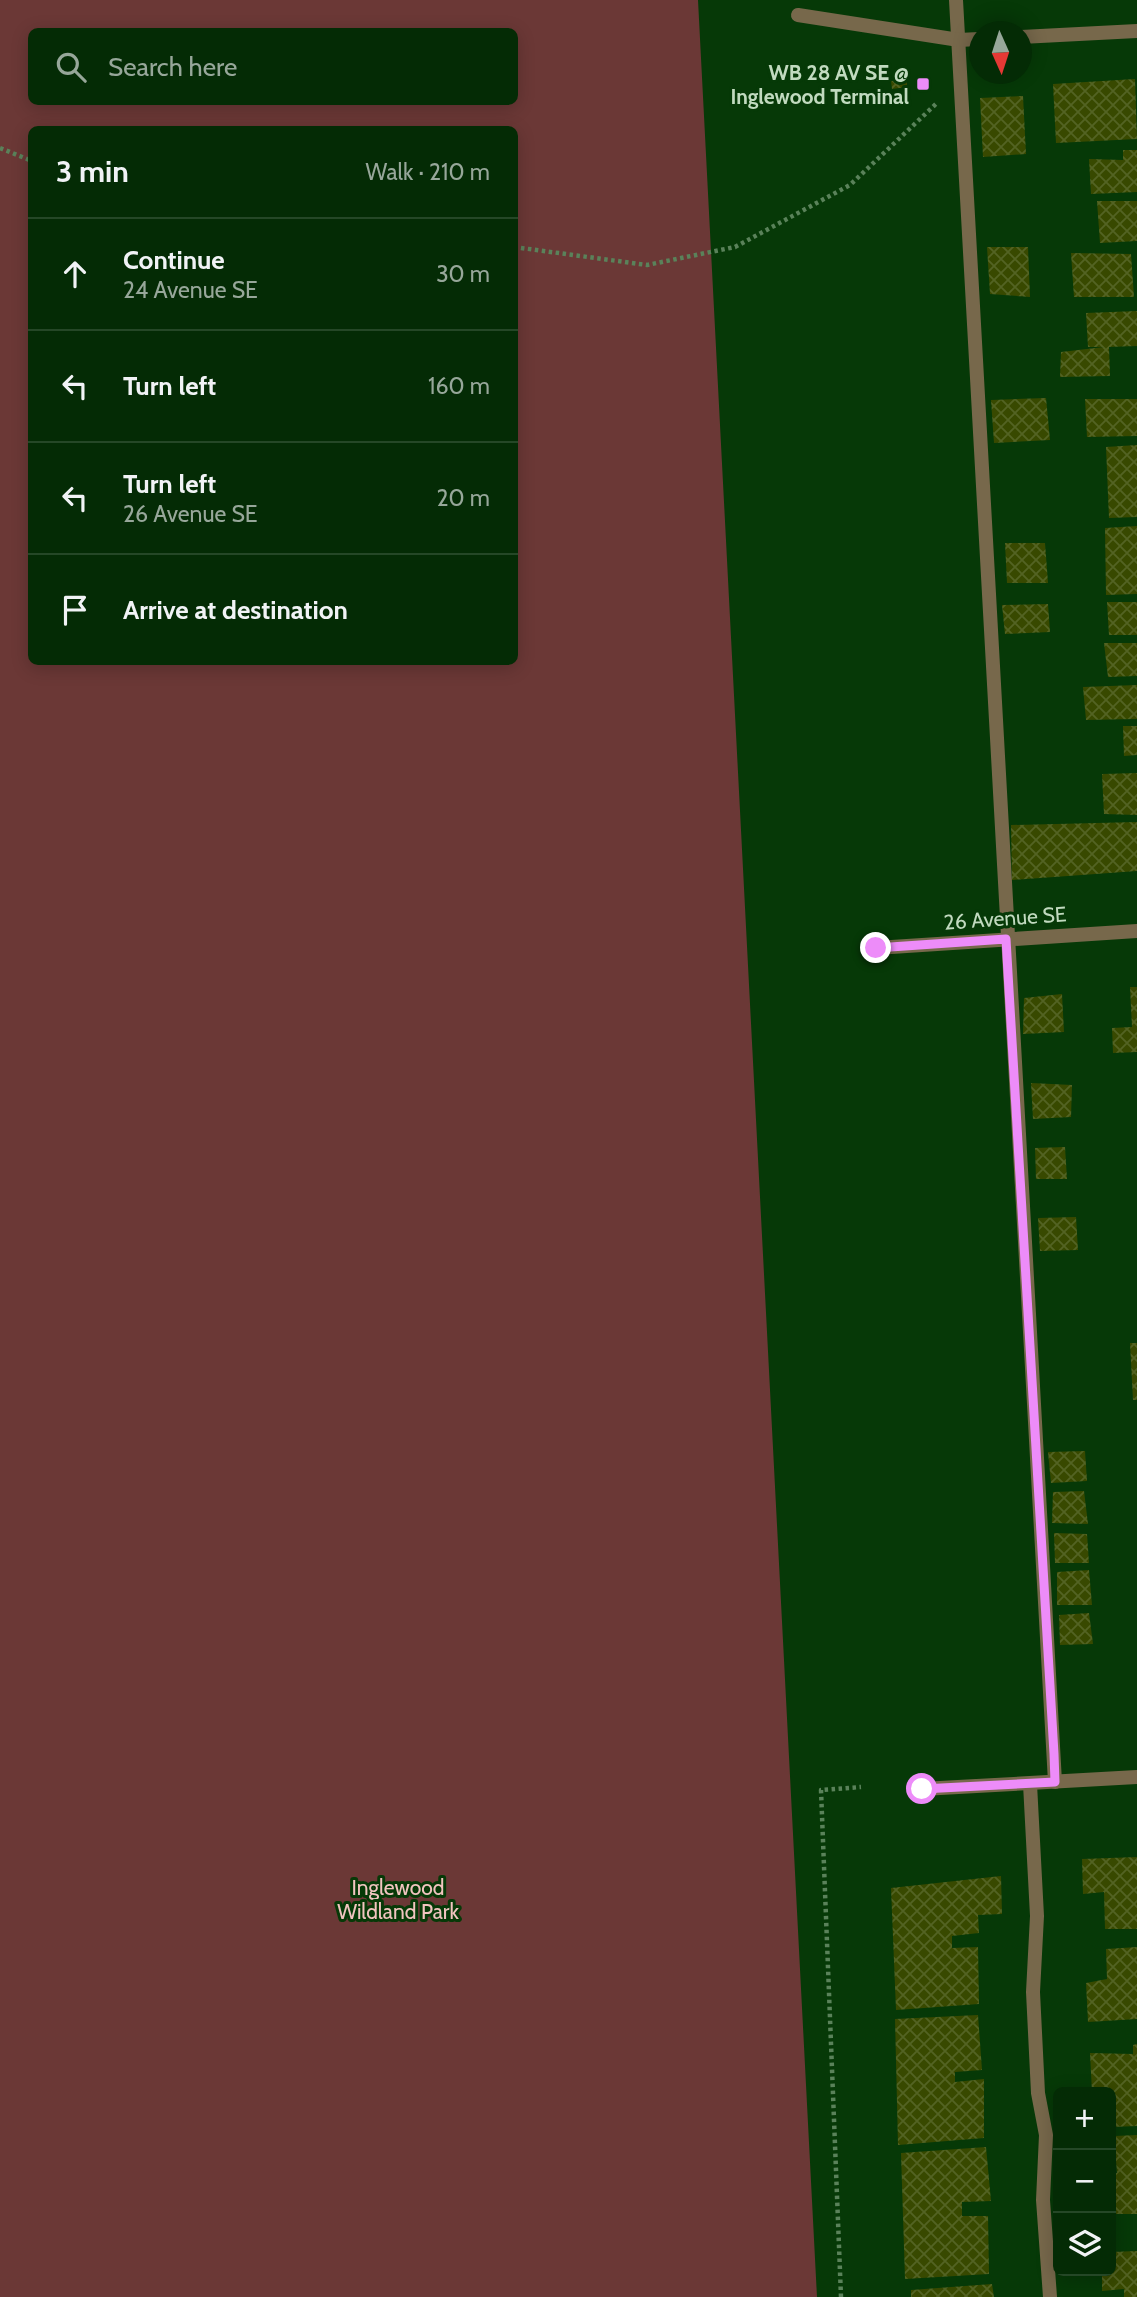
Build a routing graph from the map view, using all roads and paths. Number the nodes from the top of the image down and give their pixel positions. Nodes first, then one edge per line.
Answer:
1 (956, 0) edge
2 (798, 15) dead end
3 (1137, 31) edge
4 (1032, 36) edge
5 (959, 40) junction
6 (969, 40) edge
7 (961, 81) junction
8 (0, 148) edge
9 (28, 159) edge
10 (518, 248) edge
11 (1137, 932) edge
12 (1006, 939) junction
13 (876, 948) dead end
14 (1137, 1777) edge
15 (1055, 1782) junction
16 (1030, 1784) junction
17 (861, 1787) dead end
18 (922, 1789) dead end
19 (841, 2297) edge
20 (1051, 2297) edge

1 - 5 street
2 - 5 street
3 - 4 street
5 - 6 street
5 - 7 street
7 - 10 path
7 - 12 street
8 - 9 path
11 - 12 street, 26 Avenue SE
12 - 13 street, 26 Avenue SE
12 - 15 street
14 - 15 street
15 - 16 street
16 - 18 street
16 - 20 street
17 - 19 path

